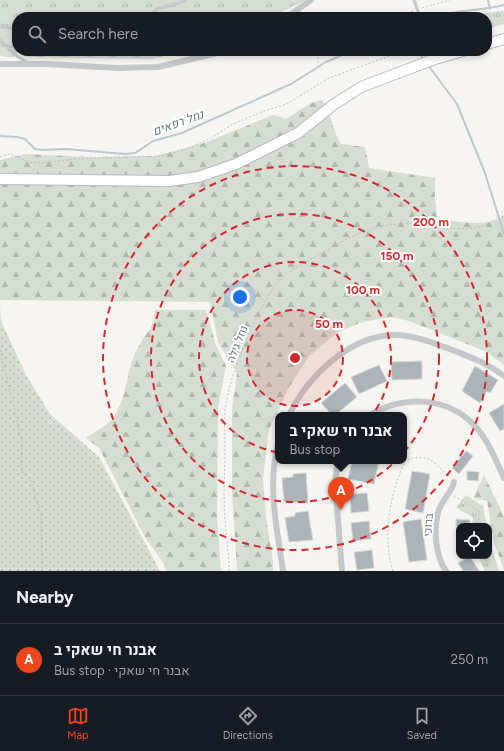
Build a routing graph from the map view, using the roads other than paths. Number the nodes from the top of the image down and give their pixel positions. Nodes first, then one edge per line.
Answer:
1 (186, 0) edge
2 (311, 0) edge
3 (414, 0) edge
4 (154, 12) edge
5 (294, 12) edge
6 (418, 12) edge
7 (0, 27) edge
8 (12, 28) edge
9 (504, 39) edge
10 (0, 40) edge
11 (492, 43) edge
12 (8, 47) junction
13 (12, 47) edge
14 (12, 52) edge
15 (17, 56) edge
16 (206, 56) edge
17 (445, 56) edge
18 (0, 64) edge
19 (30, 64) junction
20 (0, 179) edge
21 (504, 376) edge
22 (291, 412) edge
23 (376, 412) edge
24 (275, 458) edge
25 (338, 464) edge
26 (504, 478) edge
27 (454, 482) road end
28 (283, 571) edge
29 (342, 571) edge
30 (446, 571) edge

1 - 4 lane
2 - 5 street
3 - 6 lane
7 - 8 lane
9 - 11 main road
10 - 12 lane
12 - 13 lane
12 - 14 lane
15 - 19 lane
16 - 19 street
17 - 20 main road
18 - 19 street
21 - 22 street
23 - 26 street
24 - 28 street
25 - 29 street
27 - 30 street, ברוכי

